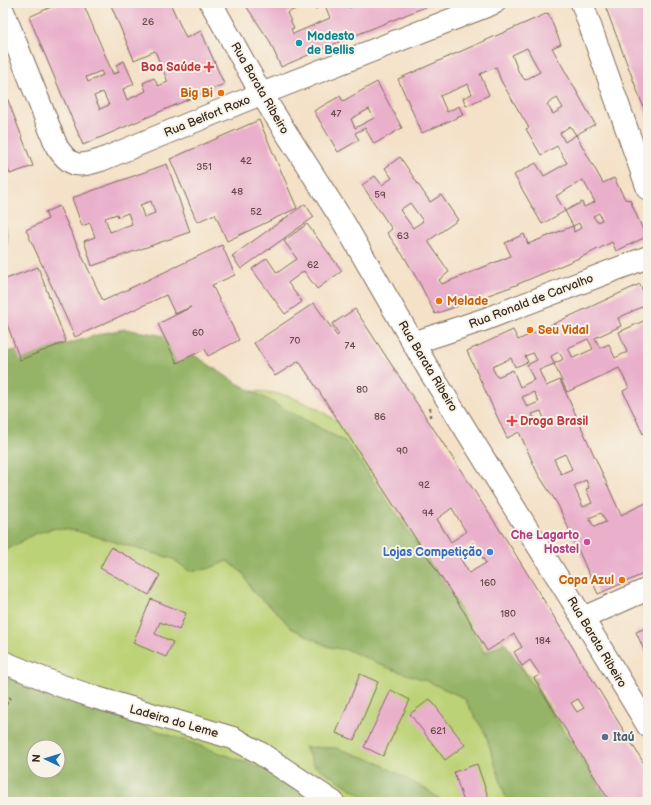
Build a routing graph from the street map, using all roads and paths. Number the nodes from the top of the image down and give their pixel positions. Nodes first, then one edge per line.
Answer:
1 (211, 3) edge
2 (494, 3) edge
3 (582, 3) edge
4 (3, 11) edge
5 (262, 95) junction
6 (648, 188) edge
7 (648, 257) edge
8 (413, 343) junction
9 (648, 589) edge
10 (583, 618) junction
11 (3, 662) edge
12 (11, 695) dead end
13 (3, 710) edge
14 (648, 726) edge
15 (333, 802) edge

1 - 5 street, Rua Barata Ribeiro
2 - 5 street, Rua Belfort Roxo
3 - 6 street
4 - 5 street, Rua Belfort Roxo
5 - 8 street, Rua Barata Ribeiro
7 - 8 street, Rua Ronald de Carvalho
8 - 10 street, Rua Barata Ribeiro
9 - 10 street
10 - 14 street, Rua Barata Ribeiro
11 - 15 street, Ladeira do Leme
12 - 13 path

